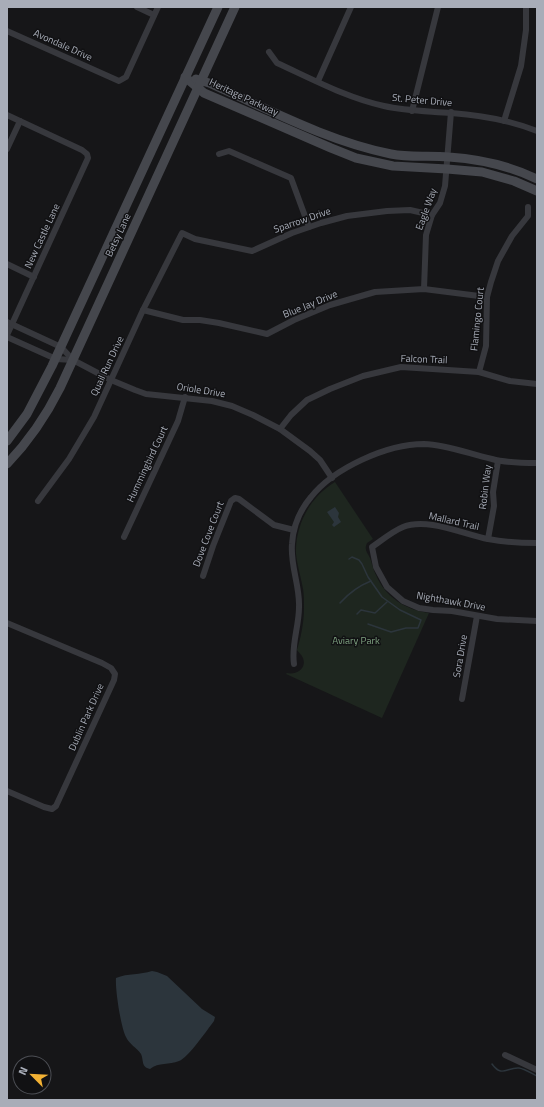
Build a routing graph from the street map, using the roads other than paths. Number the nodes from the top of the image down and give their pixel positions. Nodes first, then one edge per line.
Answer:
1 (137, 7) edge
2 (158, 7) edge
3 (218, 7) edge
4 (235, 7) edge
5 (351, 7) edge
6 (438, 7) edge
7 (526, 7) edge
8 (154, 15) junction
9 (7, 31) edge
10 (269, 52) dead end
11 (185, 77) junction
12 (318, 82) junction
13 (200, 84) junction
14 (412, 111) junction
15 (450, 112) junction
16 (7, 115) edge
17 (20, 121) junction
18 (504, 121) junction
19 (537, 131) edge
20 (7, 150) edge
21 (219, 154) dead end
22 (448, 156) junction
23 (447, 169) junction
24 (537, 179) edge
25 (537, 191) edge
26 (528, 207) dead end
27 (432, 215) junction
28 (309, 227) junction
29 (182, 233) joint
30 (7, 264) edge
31 (34, 276) junction
32 (424, 289) junction
33 (487, 297) junction
34 (143, 310) junction
35 (9, 323) edge
36 (7, 336) edge
37 (61, 347) junction
38 (56, 359) junction
39 (73, 360) junction
40 (479, 372) junction
41 (111, 380) junction
42 (537, 384) edge
43 (185, 397) junction
44 (280, 429) junction
45 (7, 441) edge
46 (498, 461) junction
47 (537, 463) edge
48 (7, 464) edge
49 (332, 478) junction
50 (38, 501) dead end
51 (294, 530) junction
52 (124, 538) dead end
53 (488, 539) junction
54 (537, 543) edge
55 (372, 547) joint
56 (203, 576) dead end
57 (477, 616) junction
58 (537, 621) edge
59 (7, 623) edge
60 (294, 664) dead end
61 (462, 699) dead end
62 (7, 791) edge
63 (505, 1055) dead end
64 (537, 1070) edge

1 - 8 street
2 - 8 street
3 - 11 main road, Betsy Lane
4 - 13 main road, Betsy Lane
5 - 12 street
6 - 14 street
7 - 18 street
8 - 9 street, Avondale Drive
10 - 12 street, St. Peter Drive
11 - 13 main road, Heritage Parkway
11 - 37 main road, Betsy Lane
12 - 14 street, St. Peter Drive
13 - 22 main road, Heritage Parkway
13 - 23 main road, Heritage Parkway
13 - 39 main road, Betsy Lane
14 - 15 street, St. Peter Drive
15 - 18 street, St. Peter Drive
15 - 22 street, Eagle Way
16 - 17 street
17 - 20 street
17 - 31 street, New Castle Lane
18 - 19 street, St. Peter Drive
21 - 28 street
22 - 23 street, Eagle Way
22 - 24 main road, Heritage Parkway
23 - 25 main road, Heritage Parkway
23 - 27 street, Eagle Way
26 - 33 street, Flamingo Court
27 - 28 street, Sparrow Drive
27 - 32 street, Eagle Way
28 - 29 street, Sparrow Drive
29 - 34 street, Quail Run Drive
30 - 31 street
31 - 35 street, New Castle Lane
32 - 33 street, Blue Jay Drive
32 - 34 street, Blue Jay Drive
33 - 40 street, Flamingo Court
34 - 41 street, Quail Run Drive
35 - 36 street, New Castle Lane
35 - 37 street, Oriole Drive
36 - 38 street, Oriole Drive
37 - 38 main road, Betsy Lane
37 - 39 street, Oriole Drive
38 - 39 street, Oriole Drive
38 - 45 main road, Betsy Lane
39 - 41 street, Oriole Drive
39 - 48 main road, Betsy Lane
40 - 42 street, Falcon Trail
40 - 44 street, Falcon Trail
41 - 43 street, Oriole Drive
41 - 50 street, Quail Run Drive
43 - 44 street, Oriole Drive
43 - 52 street, Hummingbird Court
44 - 49 street, Oriole Drive
46 - 47 street
46 - 49 street
46 - 53 street, Robin Way
49 - 51 street
51 - 56 street, Dove Cove Court
51 - 60 street
53 - 54 street, Mallard Trail
53 - 55 street, Mallard Trail
55 - 57 street, Nighthawk Drive
57 - 58 street, Nighthawk Drive
57 - 61 street, Sora Drive
59 - 62 street, Dublin Park Drive
63 - 64 street

